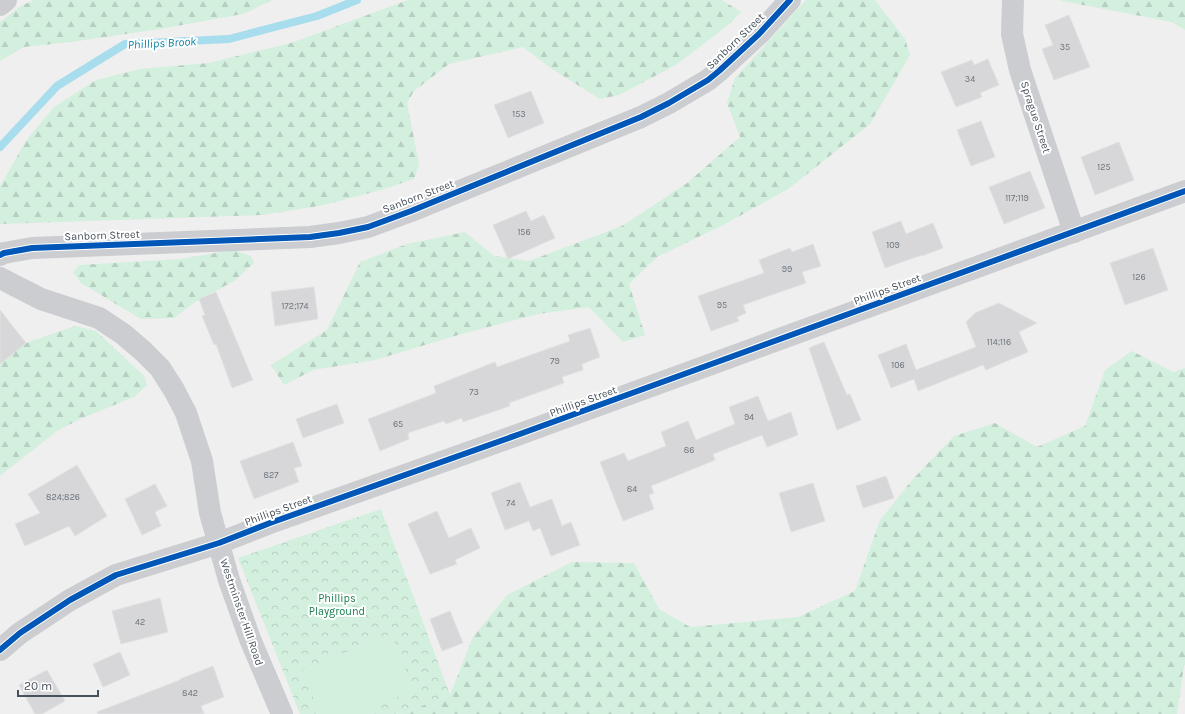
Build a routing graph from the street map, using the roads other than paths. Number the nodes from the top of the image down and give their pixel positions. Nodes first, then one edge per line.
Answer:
1 (6, 0) edge
2 (790, 0) edge
3 (1013, 0) edge
4 (0, 5) edge
5 (1185, 191) edge
6 (1074, 232) junction
7 (0, 255) edge
8 (0, 278) edge
9 (219, 543) junction
10 (0, 650) edge
11 (282, 714) edge

1 - 4 street
2 - 7 street, Sanborn Street
3 - 6 street, Sprague Street
5 - 6 street, Phillips Street
6 - 9 street, Phillips Street
8 - 9 street, Westminster Hill Road
9 - 10 street, Phillips Street
9 - 11 street, Westminster Hill Road

